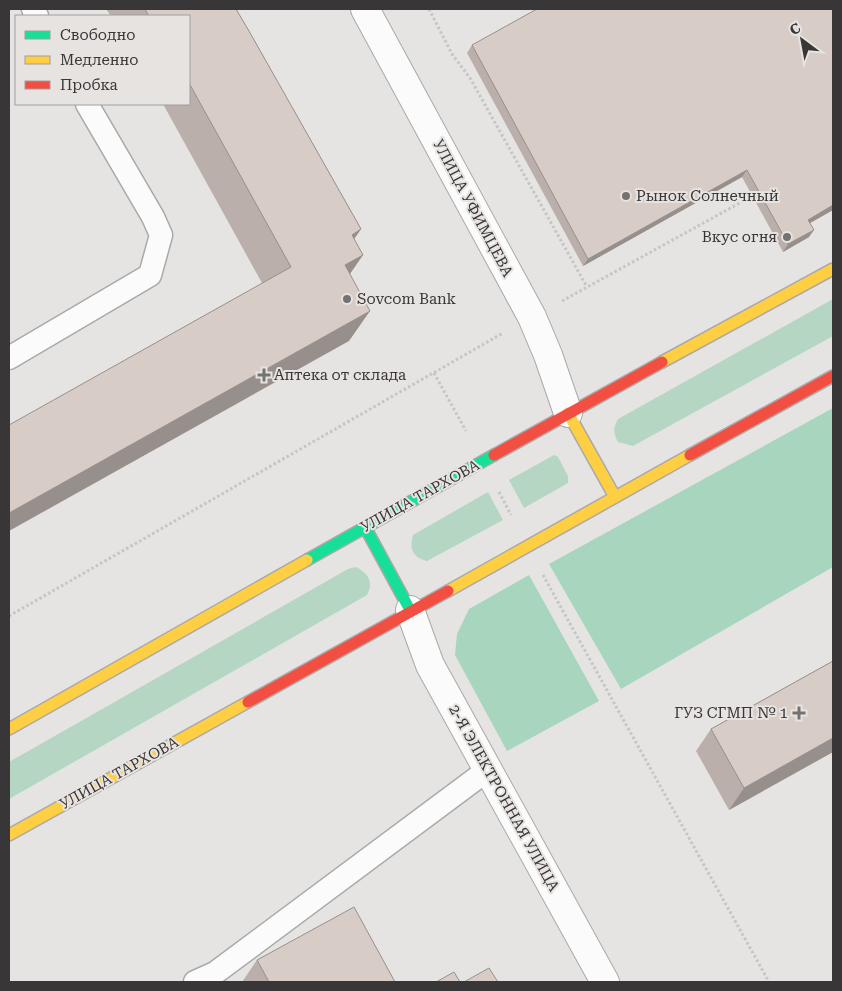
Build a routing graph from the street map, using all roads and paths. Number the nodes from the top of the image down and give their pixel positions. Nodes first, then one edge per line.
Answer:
1 (365, 9) edge
2 (429, 9) edge
3 (88, 105) edge
4 (757, 193) edge
5 (833, 269) edge
6 (587, 287) junction
7 (557, 303) dead end
8 (512, 328) dead end
9 (9, 358) edge
10 (434, 373) junction
11 (833, 376) edge
12 (568, 413) junction
13 (466, 431) dead end
14 (496, 487) dead end
15 (615, 497) junction
16 (513, 519) dead end
17 (365, 527) junction
18 (542, 572) dead end
19 (410, 610) junction
20 (9, 616) edge
21 (9, 728) edge
22 (489, 768) junction
23 (9, 835) edge
24 (195, 982) edge
25 (605, 982) edge
26 (769, 982) edge

1 - 12 street, УЛИЦА УФИМЦЕВА
2 - 6 path
3 - 9 lane
4 - 6 path
5 - 12 main road, УЛИЦА ТАРХОВА
6 - 7 path
8 - 10 path
10 - 13 path
10 - 20 path
11 - 15 main road, УЛИЦА ТАРХОВА
12 - 15 main road
12 - 17 main road, УЛИЦА ТАРХОВА
14 - 16 path
15 - 19 main road, УЛИЦА ТАРХОВА
17 - 19 main road
17 - 21 main road, УЛИЦА ТАРХОВА
18 - 26 path
19 - 22 street, 2-Я ЭЛЕКТРОННАЯ УЛИЦА
19 - 23 main road, УЛИЦА ТАРХОВА
22 - 24 lane
22 - 25 street, 2-Я ЭЛЕКТРОННАЯ УЛИЦА

